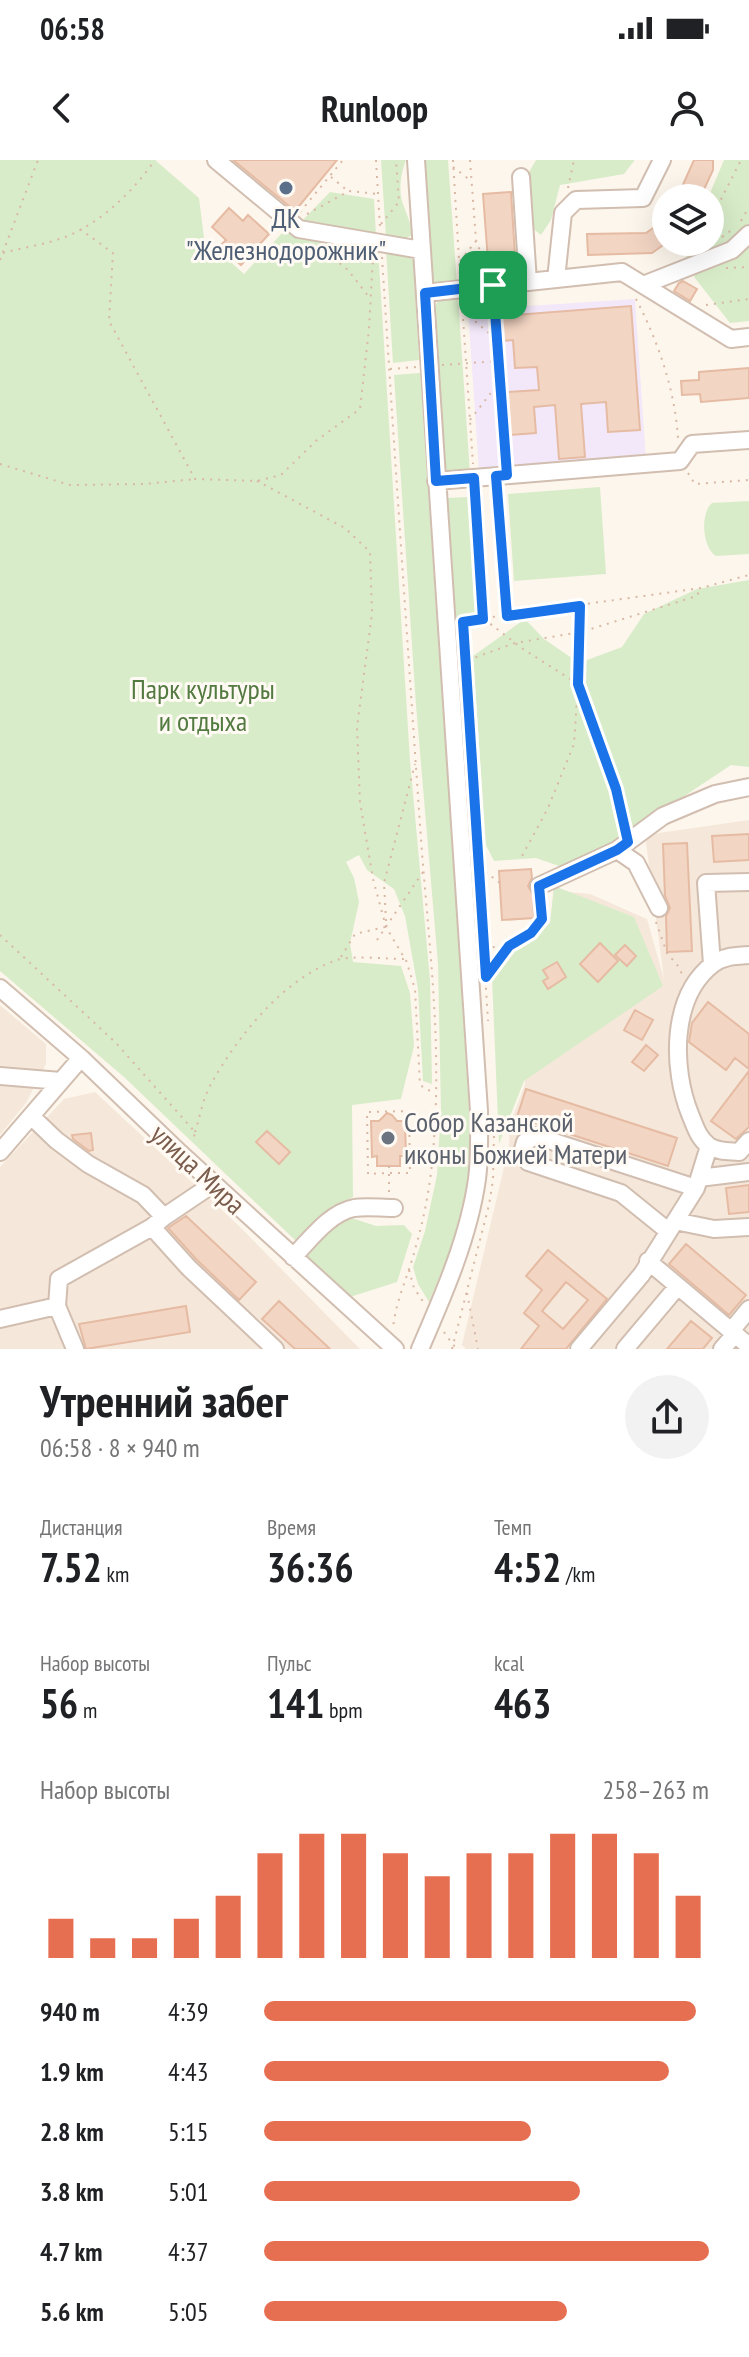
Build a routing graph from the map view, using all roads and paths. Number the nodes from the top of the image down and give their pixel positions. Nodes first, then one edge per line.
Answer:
1 (38, 160) edge
2 (155, 160) edge
3 (216, 160) edge
4 (343, 160) edge
5 (376, 160) edge
6 (396, 160) edge
7 (416, 160) edge
8 (453, 160) edge
9 (470, 160) edge
10 (574, 160) edge
11 (662, 160) edge
12 (741, 160) edge
13 (453, 167) junction
14 (330, 176) junction
15 (521, 177) dead end
16 (471, 181) junction
17 (349, 191) junction
18 (724, 193) edge
19 (378, 194) junction
20 (749, 207) edge
21 (563, 213) junction
22 (292, 223) junction
23 (380, 225) junction
24 (745, 228) edge
25 (80, 229) junction
26 (476, 240) junction
27 (378, 245) junction
28 (323, 250) dead end
29 (421, 250) junction
30 (3, 253) junction
31 (0, 260) edge
32 (459, 262) junction
33 (556, 279) junction
34 (528, 282) junction
35 (493, 285) junction
36 (461, 289) junction
37 (639, 291) junction
38 (425, 293) junction
39 (371, 299) junction
40 (749, 299) edge
41 (705, 305) dead end
42 (462, 310) junction
43 (749, 337) edge
44 (497, 340) junction
45 (499, 361) junction
46 (466, 364) junction
47 (500, 381) junction
48 (470, 421) junction
49 (749, 440) edge
50 (680, 461) junction
51 (0, 464) edge
52 (502, 476) junction
53 (474, 478) junction
54 (195, 479) junction
55 (749, 480) edge
56 (257, 481) junction
57 (436, 481) junction
58 (749, 575) edge
59 (701, 588) junction
60 (580, 606) junction
61 (507, 616) junction
62 (483, 619) junction
63 (581, 632) junction
64 (515, 643) junction
65 (466, 661) junction
66 (578, 684) junction
67 (416, 761) junction
68 (749, 787) edge
69 (623, 846) junction
70 (521, 858) dead end
71 (479, 867) junction
72 (424, 871) junction
73 (749, 882) edge
74 (500, 883) dead end
75 (539, 886) joint
76 (659, 908) dead end
77 (386, 927) junction
78 (0, 935) edge
79 (377, 940) dead end
80 (509, 946) junction
81 (484, 949) junction
82 (749, 955) edge
83 (339, 959) junction
84 (405, 959) junction
85 (712, 964) junction
86 (486, 977) junction
87 (0, 988) edge
88 (489, 1028) dead end
89 (81, 1058) junction
90 (0, 1076) edge
91 (61, 1081) junction
92 (435, 1094) junction
93 (31, 1116) junction
94 (195, 1132) junction
95 (494, 1136) dead end
96 (193, 1142) dead end
97 (709, 1146) junction
98 (746, 1148) edge
99 (0, 1152) edge
100 (389, 1166) dead end
101 (749, 1172) edge
102 (389, 1173) junction
103 (697, 1183) junction
104 (213, 1184) junction
105 (392, 1208) joint
106 (158, 1222) junction
107 (671, 1226) junction
108 (749, 1227) edge
109 (293, 1257) junction
110 (648, 1261) junction
111 (678, 1286) junction
112 (467, 1292) junction
113 (57, 1306) junction
114 (749, 1309) edge
115 (0, 1319) edge
116 (733, 1332) junction
117 (394, 1342) edge
118 (749, 1346) edge
119 (452, 1347) edge
120 (75, 1349) edge
121 (275, 1349) edge
122 (420, 1349) edge
123 (459, 1349) edge
124 (478, 1349) edge
125 (579, 1349) edge
126 (625, 1349) edge
127 (722, 1349) edge

1 - 30 path
2 - 25 path
3 - 22 street
4 - 14 path
5 - 19 path
6 - 23 path
7 - 29 street
8 - 13 path
9 - 16 path
10 - 21 path
11 - 21 street
12 - 18 path
13 - 16 path
13 - 32 path
14 - 17 path
14 - 22 path
15 - 34 street
16 - 26 path
17 - 19 path
17 - 22 path
19 - 23 path
20 - 24 path
21 - 33 street
22 - 27 street
23 - 27 path
24 - 37 street
25 - 30 path
25 - 54 path
26 - 32 path
26 - 35 path
27 - 29 street
27 - 39 path
27 - 67 path
28 - 39 path
29 - 38 street
30 - 31 path
32 - 36 path
33 - 34 street
33 - 37 street
34 - 35 street
35 - 36 street
35 - 44 path
36 - 38 street
36 - 42 path
37 - 43 street
37 - 50 path
38 - 57 street
39 - 56 path
40 - 41 path
42 - 44 path
42 - 46 path
44 - 45 path
45 - 46 path
45 - 47 path
46 - 48 path
47 - 48 path
47 - 52 path
48 - 53 path
49 - 50 street
50 - 52 street
50 - 55 path
51 - 54 path
52 - 53 street
52 - 61 path
53 - 57 street
53 - 62 path
54 - 56 path
56 - 77 path
57 - 122 street
58 - 59 path
59 - 60 path
59 - 63 path
60 - 61 path
60 - 63 path
61 - 62 path
62 - 64 path
62 - 65 path
63 - 64 path
63 - 66 path
64 - 65 path
64 - 66 path
65 - 71 path
66 - 69 path
66 - 70 path
67 - 72 path
67 - 77 path
68 - 69 street
69 - 75 street
69 - 76 street
71 - 74 path
71 - 81 path
72 - 77 path
72 - 92 path
73 - 85 street
75 - 80 path
77 - 79 path
77 - 83 path
77 - 84 path
78 - 94 path
80 - 81 path
80 - 86 path
81 - 86 path
82 - 85 street
83 - 84 path
83 - 94 path
84 - 92 path
85 - 97 street
86 - 88 path
87 - 89 street, улица Мира
89 - 91 street
89 - 104 street, улица Мира
90 - 91 street
91 - 93 street
92 - 117 path
93 - 99 street
93 - 106 street
94 - 96 path
95 - 112 path
97 - 98 street
97 - 103 street
100 - 102 path
101 - 103 street
102 - 102 path
102 - 105 path
103 - 107 street
103 - 107 street
104 - 106 street
104 - 109 street, улица Мира
105 - 109 street
106 - 113 street
106 - 121 street
107 - 108 street
107 - 110 street
109 - 117 street, улица Мира
110 - 111 street
110 - 125 street
111 - 116 street
111 - 126 street
112 - 119 path
112 - 124 path
113 - 115 street
113 - 120 street
114 - 116 street
116 - 118 street
116 - 127 street
119 - 123 path

